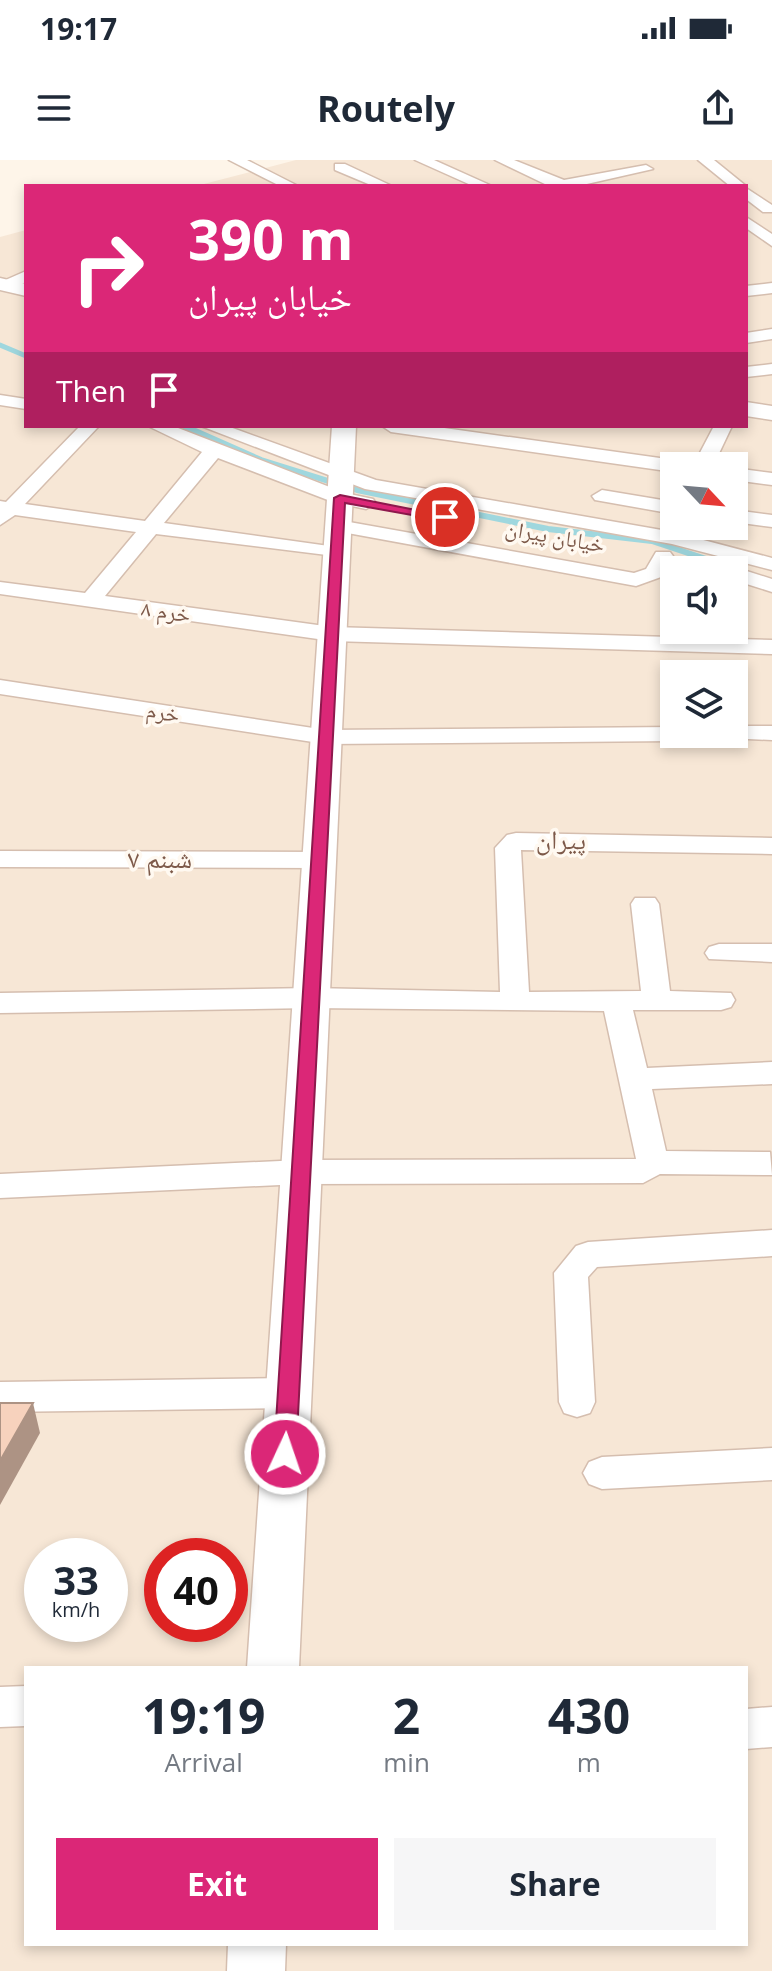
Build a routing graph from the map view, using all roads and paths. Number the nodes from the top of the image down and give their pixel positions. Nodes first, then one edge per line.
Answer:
1 (236, 160) edge
2 (422, 160) edge
3 (502, 160) edge
4 (631, 160) edge
5 (705, 160) edge
6 (340, 167) dead end
7 (598, 182) edge
8 (287, 184) edge
9 (380, 184) edge
10 (480, 184) edge
11 (558, 184) edge
12 (573, 184) edge
13 (736, 184) edge
14 (748, 193) edge
15 (770, 209) edge
16 (748, 212) edge
17 (748, 223) edge
18 (772, 241) edge
19 (772, 288) edge
20 (748, 291) edge
21 (772, 334) edge
22 (748, 338) edge
23 (772, 369) edge
24 (748, 372) edge
25 (748, 398) edge
26 (0, 400) edge
27 (772, 401) edge
28 (24, 404) edge
29 (748, 409) edge
30 (772, 413) edge
31 (88, 428) edge
32 (162, 428) edge
33 (213, 428) edge
34 (344, 428) edge
35 (405, 428) edge
36 (722, 428) edge
37 (214, 450) junction
38 (710, 452) edge
39 (660, 464) edge
40 (748, 476) edge
41 (772, 479) edge
42 (602, 496) dead end
43 (660, 506) edge
44 (4, 512) edge
45 (339, 513) junction
46 (748, 518) edge
47 (772, 521) edge
48 (152, 527) junction
49 (660, 539) edge
50 (671, 540) edge
51 (698, 556) edge
52 (772, 564) edge
53 (748, 578) edge
54 (772, 586) edge
55 (0, 588) edge
56 (91, 600) junction
57 (332, 634) junction
58 (772, 647) edge
59 (0, 687) edge
60 (748, 733) edge
61 (772, 733) edge
62 (660, 734) edge
63 (326, 737) junction
64 (772, 846) edge
65 (0, 859) edge
66 (319, 860) junction
67 (645, 904) dead end
68 (719, 953) dead end
69 (772, 953) edge
70 (311, 998) junction
71 (721, 1000) dead end
72 (616, 1001) junction
73 (657, 1001) junction
74 (515, 1002) junction
75 (0, 1003) edge
76 (772, 1073) edge
77 (635, 1083) junction
78 (653, 1162) junction
79 (770, 1164) edge
80 (301, 1172) junction
81 (0, 1186) edge
82 (772, 1243) edge
83 (288, 1393) junction
84 (0, 1397) edge
85 (577, 1402) dead end
86 (772, 1464) edge
87 (602, 1473) dead end
88 (273, 1666) edge
89 (24, 1706) edge
90 (0, 1707) edge
91 (772, 1727) edge
92 (748, 1729) edge
93 (257, 1946) edge
94 (256, 1971) edge

1 - 8 street
2 - 10 street
3 - 11 street
4 - 7 street
5 - 13 street
6 - 9 street
7 - 12 street
14 - 15 street
15 - 16 street
17 - 18 street
19 - 20 street
21 - 22 street
23 - 24 street
25 - 27 street
26 - 28 street
29 - 30 street
31 - 44 street
32 - 37 street
33 - 45 street
34 - 45 street
35 - 39 street
36 - 38 street
37 - 45 street
37 - 48 street
40 - 41 street
42 - 43 street
44 - 48 street
45 - 48 street
45 - 49 street, خیابان پیران
45 - 50 street
45 - 57 street
46 - 47 street
48 - 56 street
50 - 51 street, خیابان پیران
50 - 52 street
53 - 54 street
55 - 56 street, خرم ۸
56 - 57 street, خرم ۸
57 - 58 street, خرم ۸
57 - 63 street
59 - 63 street, خرم
60 - 61 street
62 - 63 street, خرم
63 - 66 street
64 - 74 street, پیران
65 - 66 street, شبنم ۷
66 - 70 street
67 - 73 street
68 - 69 street
70 - 74 street
70 - 75 street
70 - 80 street
71 - 73 street
72 - 73 street
72 - 74 street
72 - 77 street
76 - 77 street
77 - 78 street
78 - 79 street
78 - 80 street
80 - 81 street
80 - 83 street
82 - 85 street
83 - 84 street
83 - 88 street
86 - 87 street
89 - 90 street
91 - 92 street
93 - 94 street

